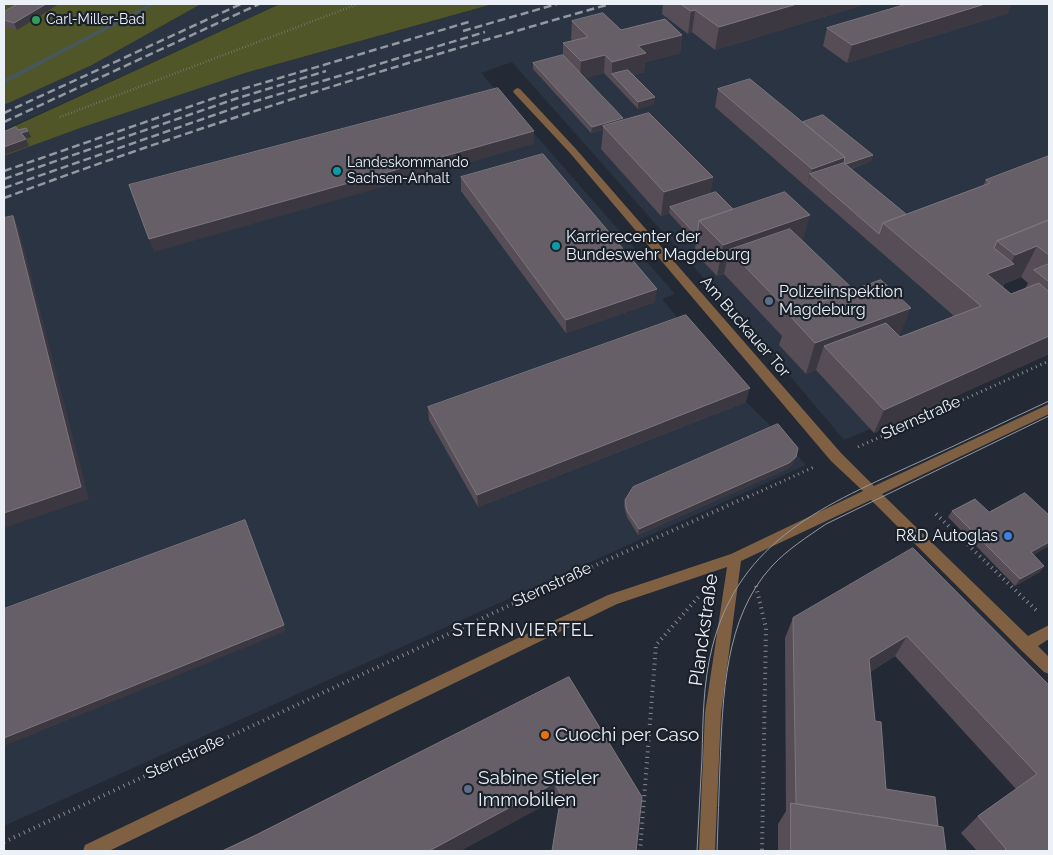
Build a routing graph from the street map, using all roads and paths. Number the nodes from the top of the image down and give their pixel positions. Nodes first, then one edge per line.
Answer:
1 (358, 4) edge
2 (517, 91) dead end
3 (60, 117) dead end
4 (1049, 361) edge
5 (1049, 409) edge
6 (836, 457) junction
7 (872, 492) junction
8 (936, 514) dead end
9 (735, 558) junction
10 (704, 592) dead end
11 (1044, 617) dead end
12 (766, 628) dead end
13 (1049, 631) edge
14 (1026, 645) junction
15 (1049, 668) edge
16 (4, 842) edge
17 (91, 851) edge
18 (640, 851) edge
19 (707, 851) edge
20 (762, 851) edge

1 - 3 path
2 - 6 street, Am Buckauer Tor
4 - 6 path, Sternstraße
5 - 7 street
6 - 7 street, Am Buckauer Tor
6 - 16 path, Sternstraße
7 - 9 street
7 - 14 street, Am Buckauer Tor
8 - 11 path
9 - 17 street
9 - 19 street, Planckstraße
10 - 18 path, Planckstraße
12 - 20 path
13 - 14 street
14 - 15 street, Am Buckauer Tor

